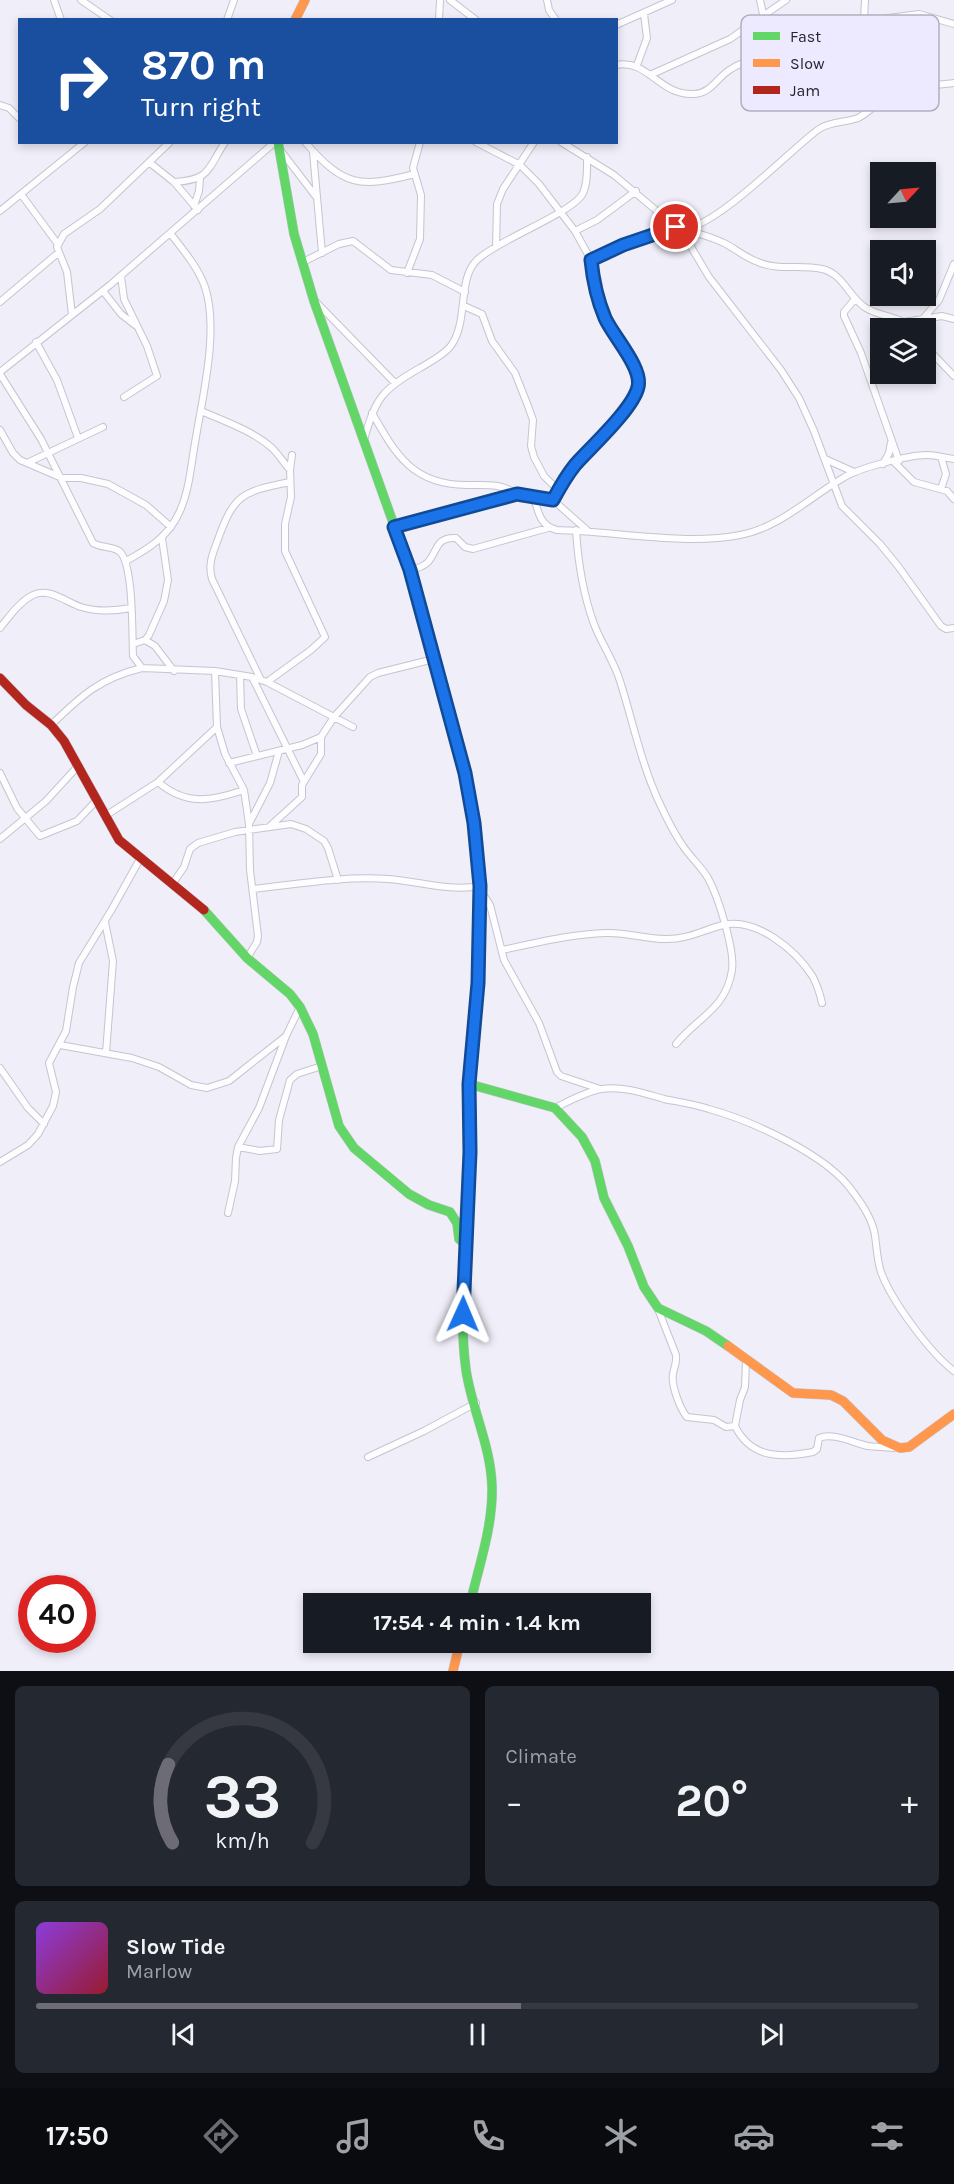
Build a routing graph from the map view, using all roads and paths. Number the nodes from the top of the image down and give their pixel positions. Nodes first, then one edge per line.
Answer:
1 (54, 0) edge
2 (81, 0) edge
3 (234, 0) edge
4 (305, 0) edge
5 (440, 0) edge
6 (450, 0) edge
7 (547, 0) edge
8 (672, 0) edge
9 (760, 0) edge
10 (786, 0) edge
11 (644, 14) junction
12 (763, 14) joint
13 (60, 18) edge
14 (107, 18) edge
15 (227, 18) edge
16 (296, 18) edge
17 (440, 18) edge
18 (473, 18) edge
19 (554, 18) edge
20 (939, 20) edge
21 (618, 24) edge
22 (954, 24) edge
23 (741, 31) edge
24 (741, 64) edge
25 (618, 65) edge
26 (637, 65) junction
27 (650, 75) junction
28 (954, 83) edge
29 (939, 84) edge
30 (0, 105) edge
31 (868, 111) edge
32 (18, 116) edge
33 (83, 144) edge
34 (168, 144) edge
35 (224, 144) edge
36 (277, 144) edge
37 (307, 144) edge
38 (419, 144) edge
39 (480, 144) edge
40 (533, 144) edge
41 (564, 144) edge
42 (313, 151) junction
43 (587, 157) junction
44 (150, 163) junction
45 (520, 165) junction
46 (415, 174) junction
47 (200, 179) junction
48 (174, 182) junction
49 (636, 192) junction
50 (21, 194) junction
51 (318, 199) junction
52 (196, 208) junction
53 (0, 211) edge
54 (560, 211) junction
55 (681, 229) junction
56 (575, 231) junction
57 (170, 233) junction
58 (57, 243) junction
59 (496, 247) junction
60 (58, 253) junction
61 (322, 253) junction
62 (591, 260) junction
63 (303, 262) junction
64 (954, 268) edge
65 (407, 273) junction
66 (121, 276) junction
67 (103, 291) junction
68 (465, 292) junction
69 (855, 299) junction
70 (314, 301) junction
71 (0, 302) edge
72 (464, 306) junction
73 (72, 315) junction
74 (893, 318) edge
75 (924, 318) edge
76 (929, 318) edge
77 (954, 319) edge
78 (137, 326) junction
79 (36, 342) junction
80 (936, 357) edge
81 (0, 373) edge
82 (954, 376) edge
83 (395, 383) junction
84 (124, 397) dead end
85 (201, 411) junction
86 (372, 413) junction
87 (103, 427) dead end
88 (0, 430) edge
89 (78, 438) junction
90 (364, 441) junction
91 (891, 442) junction
92 (48, 452) junction
93 (292, 455) dead end
94 (941, 457) junction
95 (825, 459) junction
96 (954, 459) edge
97 (897, 461) junction
98 (27, 463) junction
99 (883, 464) junction
100 (290, 470) junction
101 (854, 472) junction
102 (62, 478) junction
103 (290, 482) junction
104 (833, 484) junction
105 (941, 489) junction
106 (558, 490) junction
107 (517, 494) junction
108 (534, 497) junction
109 (954, 499) edge
110 (553, 500) junction
111 (171, 527) junction
112 (394, 527) junction
113 (548, 528) junction
114 (576, 530) junction
115 (589, 532) junction
116 (162, 538) junction
117 (126, 561) junction
118 (410, 570) junction
119 (131, 608) junction
120 (0, 628) edge
121 (954, 628) edge
122 (145, 639) junction
123 (133, 644) junction
124 (434, 659) junction
125 (142, 668) junction
126 (174, 670) junction
127 (216, 671) junction
128 (240, 675) junction
129 (252, 677) junction
130 (0, 678) edge
131 (264, 681) junction
132 (334, 717) junction
133 (51, 725) junction
134 (352, 727) dead end
135 (217, 728) junction
136 (321, 737) junction
137 (288, 748) junction
138 (279, 751) junction
139 (257, 756) junction
140 (230, 763) junction
141 (78, 766) junction
142 (0, 773) edge
143 (158, 782) junction
144 (304, 782) junction
145 (244, 790) junction
146 (96, 801) junction
147 (105, 816) junction
148 (25, 819) junction
149 (250, 827) junction
150 (269, 827) junction
151 (0, 839) edge
152 (140, 859) junction
153 (339, 880) junction
154 (173, 883) junction
155 (480, 888) junction
156 (253, 889) junction
157 (105, 922) junction
158 (724, 925) junction
159 (502, 950) junction
160 (247, 958) junction
161 (822, 1003) dead end
162 (300, 1007) junction
163 (286, 1036) junction
164 (676, 1044) dead end
165 (60, 1045) junction
166 (106, 1053) junction
167 (322, 1066) junction
168 (0, 1068) edge
169 (469, 1084) junction
170 (601, 1089) junction
171 (555, 1108) junction
172 (44, 1124) junction
173 (238, 1148) junction
174 (0, 1161) edge
175 (228, 1213) dead end
176 (465, 1244) junction
177 (658, 1308) junction
178 (746, 1361) junction
179 (954, 1371) edge
180 (476, 1402) junction
181 (954, 1414) edge
182 (735, 1426) junction
183 (895, 1448) junction
184 (368, 1457) dead end
185 (472, 1593) edge
186 (457, 1653) edge
187 (453, 1671) edge

1 - 13 street
2 - 14 street
3 - 15 street
4 - 16 street
5 - 17 street
6 - 18 street
7 - 19 street
8 - 11 street
9 - 12 street
10 - 12 street
11 - 21 street
11 - 26 street
20 - 22 street
23 - 27 street
24 - 27 street
25 - 26 street
26 - 27 street
28 - 29 street
30 - 32 street
31 - 55 street
33 - 50 street
34 - 44 street
35 - 47 street
36 - 51 street
36 - 52 street
36 - 63 street
37 - 42 street
38 - 46 street
39 - 45 street
40 - 45 street
41 - 43 street
42 - 46 street
42 - 51 street
43 - 49 street
43 - 54 street
44 - 48 street
44 - 58 street
45 - 54 street
45 - 59 street
46 - 65 street
47 - 48 street
47 - 52 street
48 - 52 street
49 - 55 street
49 - 56 street
50 - 53 street
50 - 58 street
51 - 61 street
52 - 57 street
54 - 56 street
54 - 59 street
55 - 62 street
55 - 69 street
55 - 95 street
56 - 62 street
57 - 66 street
57 - 85 street
58 - 60 street
59 - 68 street
60 - 71 street
60 - 73 street
61 - 63 street
61 - 65 street
62 - 106 street
63 - 70 street
64 - 75 street
65 - 68 street
66 - 67 street
66 - 78 street
67 - 73 street
67 - 78 street
68 - 72 street
69 - 74 street
69 - 91 street
70 - 83 street
70 - 90 street
72 - 83 street
72 - 106 street
73 - 79 street
76 - 77 street
78 - 84 street
79 - 81 street
79 - 89 street
80 - 82 street
81 - 92 street
83 - 86 street
85 - 100 street
85 - 111 street
86 - 90 street
86 - 107 street
87 - 89 street
88 - 98 street
89 - 92 street
90 - 112 street
91 - 97 street
91 - 99 street
92 - 98 street
92 - 102 street
93 - 100 street
94 - 96 street
94 - 97 street
94 - 105 street
95 - 101 street
95 - 104 street
97 - 99 street
97 - 105 street
98 - 102 street
99 - 101 street
100 - 103 street
101 - 104 street
102 - 111 street
102 - 117 street
103 - 131 street
103 - 131 street
104 - 115 street
104 - 121 street
105 - 109 street
106 - 110 street
107 - 108 street
107 - 112 street
108 - 110 street
108 - 113 street
110 - 115 street
111 - 116 street
112 - 118 street
113 - 114 street
113 - 118 street
114 - 115 street
114 - 158 street
116 - 117 street
116 - 122 street
117 - 119 street
118 - 124 street
119 - 120 street
119 - 123 street
122 - 123 street
122 - 126 street
123 - 125 street
124 - 132 street
124 - 155 street
125 - 126 street
125 - 133 street
126 - 127 street
127 - 128 street
127 - 135 street
128 - 129 street
128 - 139 street
129 - 131 street
129 - 137 street
130 - 133 street
131 - 132 street
132 - 134 street
132 - 136 street
133 - 141 street
135 - 140 street
135 - 143 street
136 - 137 street
136 - 144 street
137 - 138 street
137 - 144 street
138 - 139 street
138 - 149 street
139 - 140 street
140 - 145 street
141 - 146 street
141 - 148 street
142 - 148 street
143 - 145 street
143 - 147 street
144 - 150 street
145 - 149 street
146 - 147 street
146 - 148 street
147 - 152 street
148 - 151 street
149 - 150 street
149 - 154 street
149 - 156 street
150 - 153 street
152 - 154 street
152 - 157 street
153 - 155 street
153 - 156 street
154 - 160 street
155 - 159 street
155 - 169 street
156 - 160 street
157 - 165 street
157 - 166 street
158 - 159 street
158 - 161 street
158 - 164 street
159 - 170 street
160 - 162 street
162 - 163 street
162 - 167 street
163 - 166 street
163 - 173 street
165 - 166 street
165 - 172 street
167 - 173 street
167 - 176 street
168 - 172 street
169 - 171 street
169 - 176 street
170 - 171 street
170 - 179 street
171 - 177 street
172 - 174 street
173 - 175 street
176 - 180 street
177 - 178 street
177 - 182 street
178 - 182 street
178 - 183 street
180 - 184 street
180 - 185 street
181 - 183 street
182 - 183 street
186 - 187 street

